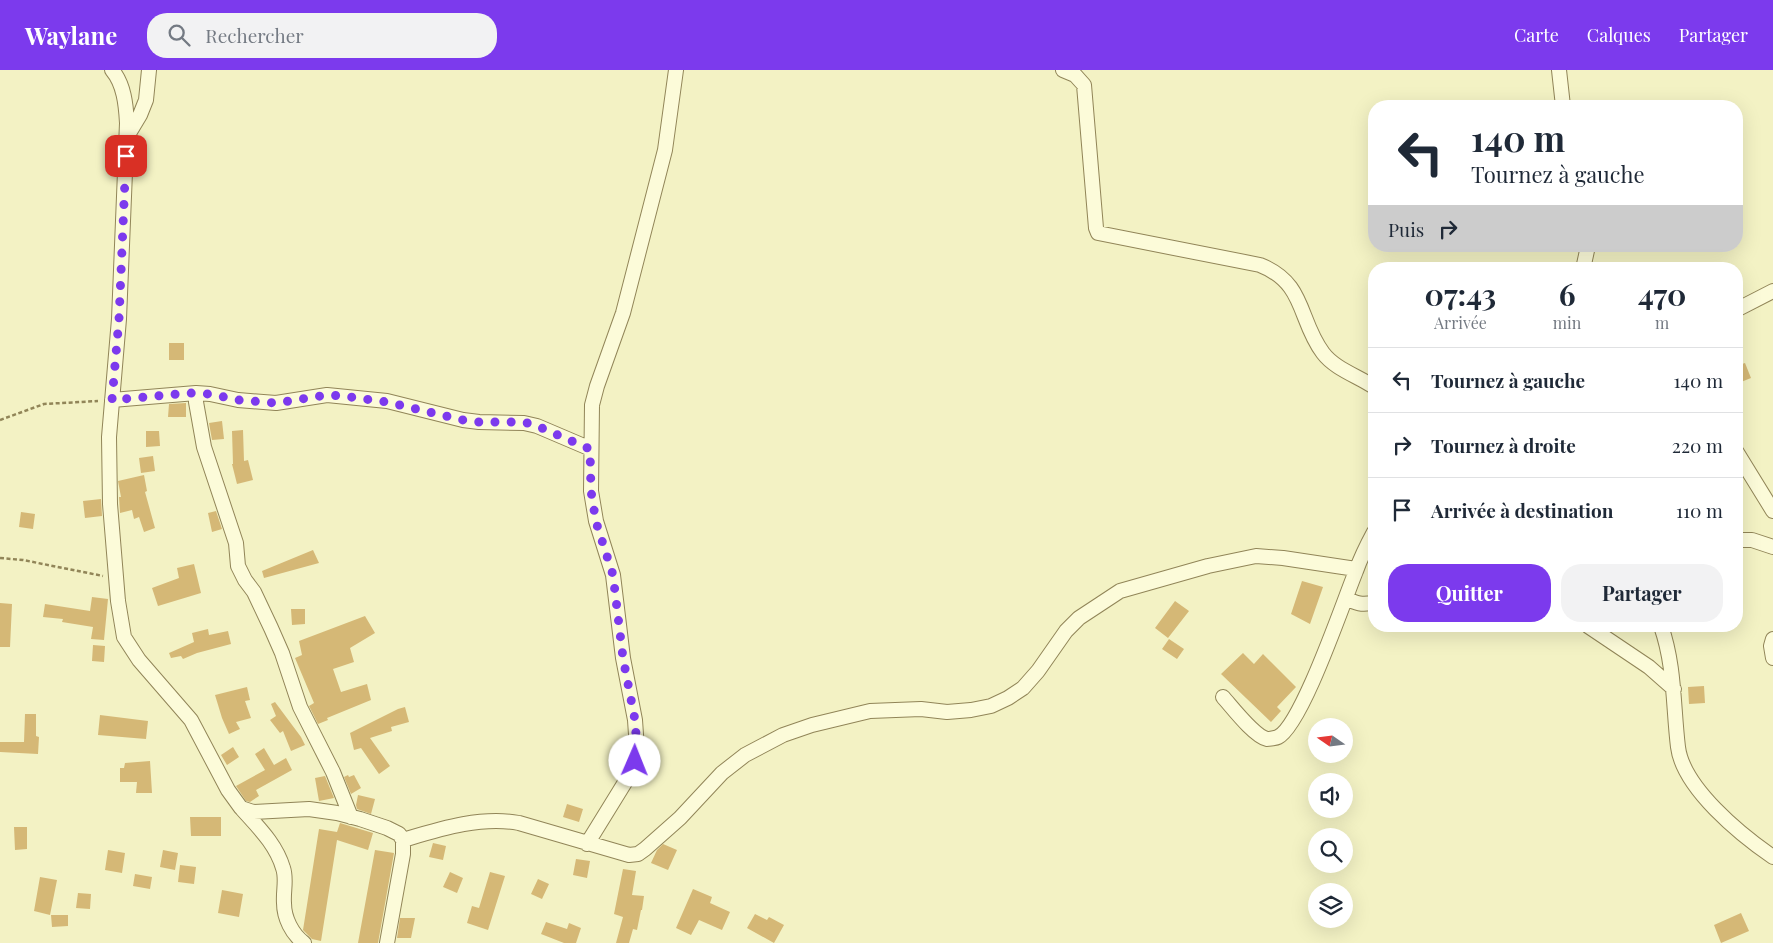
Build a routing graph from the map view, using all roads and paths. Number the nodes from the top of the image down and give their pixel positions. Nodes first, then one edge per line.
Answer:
1 (112, 70) edge
2 (149, 70) edge
3 (676, 70) edge
4 (1062, 70) edge
5 (1559, 70) edge
6 (1562, 100) edge
7 (127, 138) junction
8 (1773, 291) edge
9 (1743, 306) edge
10 (1368, 383) edge
11 (196, 393) junction
12 (112, 400) junction
13 (0, 420) edge
14 (590, 449) junction
15 (1743, 462) edge
16 (1773, 511) edge
17 (1743, 540) edge
18 (1368, 545) edge
19 (1773, 548) edge
20 (0, 558) edge
21 (1356, 570) junction
22 (117, 579) junction
23 (1346, 598) junction
24 (1368, 604) edge
25 (1597, 632) edge
26 (1663, 632) edge
27 (1773, 639) edge
28 (1773, 658) edge
29 (1674, 689) junction
30 (1223, 696) dead end
31 (241, 808) junction
32 (351, 817) junction
33 (402, 840) junction
34 (587, 844) junction
35 (1773, 857) edge
36 (304, 943) edge
37 (387, 943) edge

1 - 7 street
2 - 7 street
3 - 14 street
4 - 10 street
5 - 6 street
7 - 12 street
8 - 9 street
11 - 12 street
11 - 14 street
11 - 32 street
12 - 13 path
12 - 22 street
14 - 34 street
15 - 16 street
17 - 19 street
18 - 21 street
20 - 22 path
21 - 23 street
21 - 34 street
22 - 31 street
23 - 24 street
23 - 30 street
25 - 29 street
26 - 29 street
27 - 28 street
29 - 35 street
31 - 32 street
31 - 36 street
32 - 33 street
33 - 34 street
33 - 37 street

